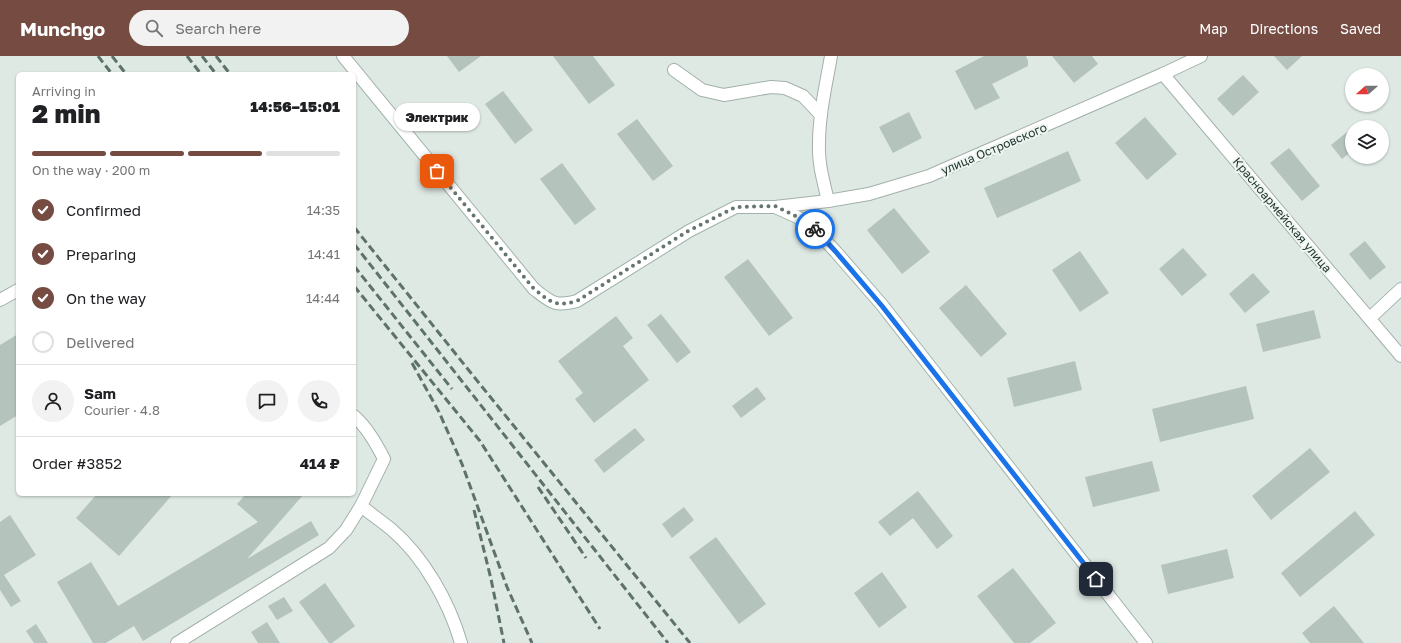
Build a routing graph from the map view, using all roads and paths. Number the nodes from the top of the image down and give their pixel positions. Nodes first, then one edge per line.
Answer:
1 (342, 56) edge
2 (831, 56) edge
3 (1201, 56) edge
4 (674, 70) dead end
5 (355, 72) edge
6 (356, 73) edge
7 (1163, 74) junction
8 (821, 115) junction
9 (828, 201) junction
10 (775, 206) junction
11 (1401, 289) edge
12 (16, 291) edge
13 (0, 300) edge
14 (1370, 318) junction
15 (1401, 356) edge
16 (356, 418) edge
17 (361, 506) junction
18 (177, 643) edge
19 (461, 643) edge
20 (1146, 643) edge

1 - 5 street, улица Островского
2 - 8 street
3 - 7 street, улица Островского
4 - 8 street
6 - 10 street, улица Островского
7 - 9 street, улица Островского
7 - 14 street, Красноармейская улица
8 - 9 street
9 - 10 street, улица Островского
10 - 20 street
11 - 14 street
12 - 13 street
14 - 15 street, Красноармейская улица
16 - 17 street
17 - 18 street
17 - 19 street

